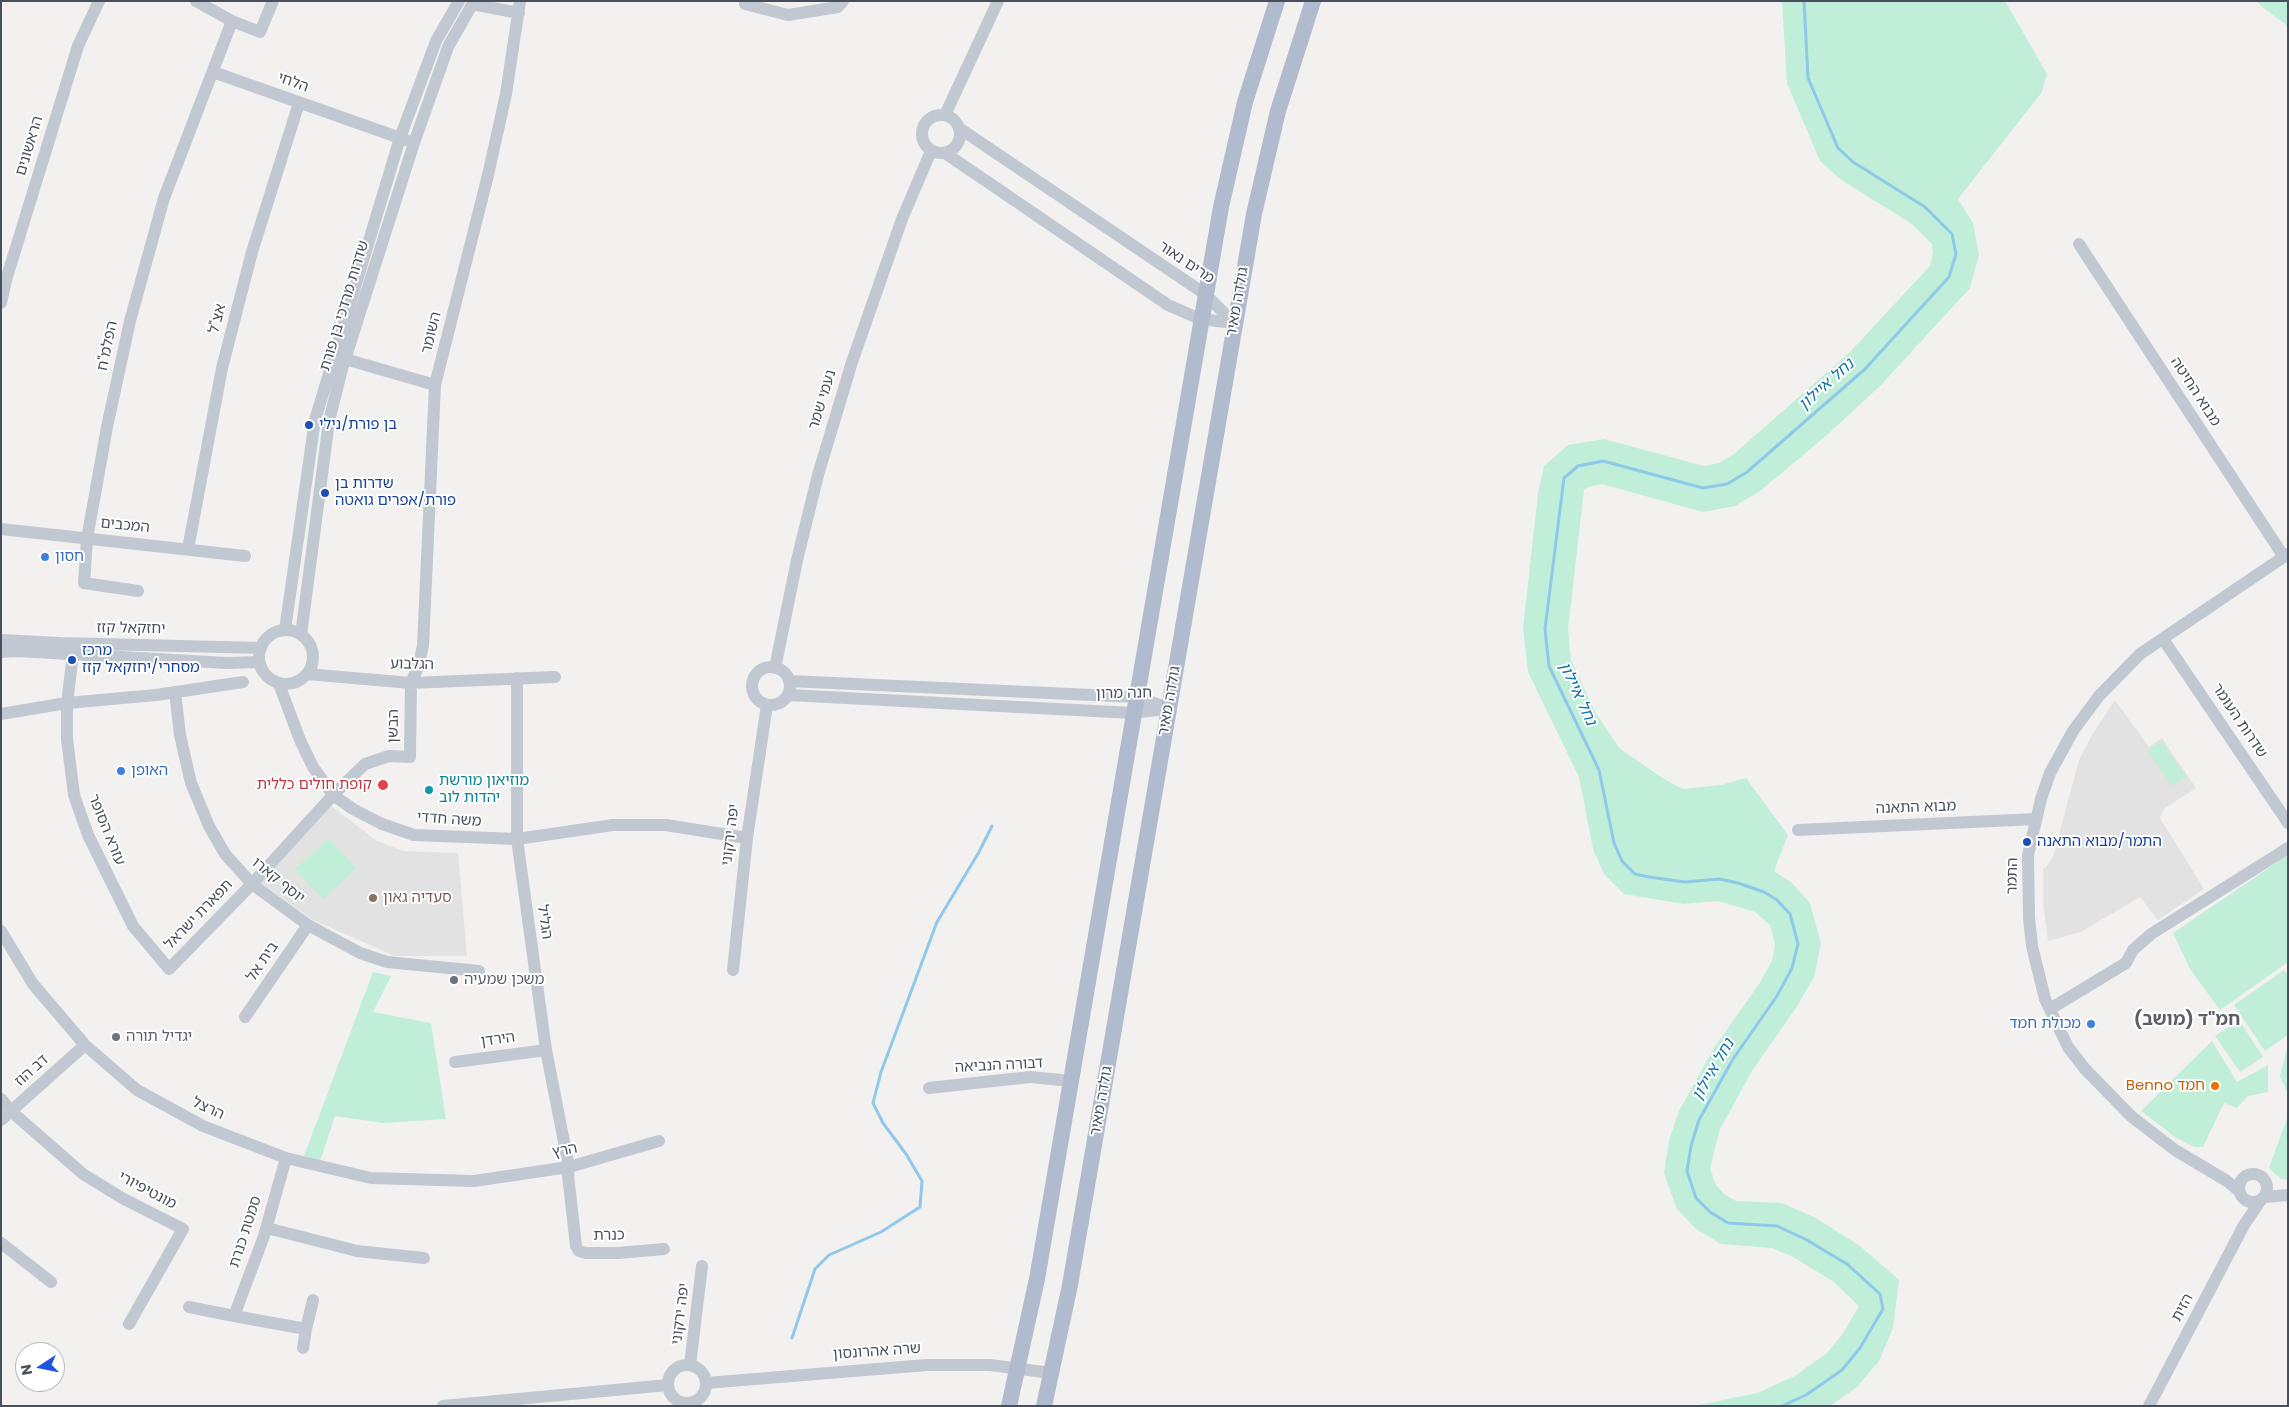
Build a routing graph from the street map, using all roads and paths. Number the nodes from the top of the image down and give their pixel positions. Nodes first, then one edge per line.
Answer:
1 (99, 1) edge
2 (196, 1) edge
3 (273, 1) edge
4 (459, 1) edge
5 (745, 1) edge
6 (843, 1) edge
7 (998, 1) edge
8 (1277, 1) edge
9 (1313, 1) edge
10 (473, 3) edge
11 (520, 7) edge
12 (232, 21) junction
13 (213, 72) junction
14 (299, 103) junction
15 (945, 115) junction
16 (959, 128) junction
17 (400, 138) junction
18 (414, 143) junction
19 (931, 151) junction
20 (944, 153) junction
21 (2079, 244) dead end
22 (1205, 294) junction
23 (1, 303) edge
24 (1200, 320) junction
25 (1234, 323) junction
26 (344, 359) junction
27 (435, 385) junction
28 (1, 529) edge
29 (87, 539) junction
30 (188, 549) junction
31 (245, 556) dead end
32 (2286, 556) edge
33 (138, 591) dead end
34 (285, 630) junction
35 (301, 634) junction
36 (2163, 638) junction
37 (1, 640) edge
38 (261, 648) junction
39 (1, 652) edge
40 (73, 654) junction
41 (260, 662) junction
42 (418, 667) joint
43 (775, 668) junction
44 (307, 674) junction
45 (555, 677) dead end
46 (517, 678) junction
47 (789, 681) junction
48 (243, 682) dead end
49 (411, 683) junction
50 (279, 684) junction
51 (175, 692) junction
52 (788, 694) junction
53 (68, 703) junction
54 (767, 705) junction
55 (1135, 705) junction
56 (1169, 708) junction
57 (1, 714) edge
58 (333, 795) junction
59 (2036, 820) junction
60 (2288, 823) edge
61 (1798, 830) dead end
62 (746, 838) junction
63 (517, 839) junction
64 (2288, 848) edge
65 (252, 884) junction
66 (308, 925) junction
67 (1, 931) edge
68 (169, 969) joint
69 (733, 970) dead end
70 (479, 971) dead end
71 (2050, 1009) junction
72 (245, 1017) dead end
73 (85, 1045) junction
74 (546, 1050) junction
75 (455, 1062) dead end
76 (1071, 1081) junction
77 (929, 1088) dead end
78 (1, 1099) edge
79 (6, 1116) edge
80 (660, 1142) dead end
81 (286, 1158) junction
82 (569, 1168) junction
83 (2216, 1174) junction
84 (2250, 1174) junction
85 (474, 1181) joint
86 (2267, 1184) junction
87 (2240, 1193) junction
88 (2287, 1194) edge
89 (2263, 1198) junction
90 (2244, 1225) junction
91 (267, 1228) junction
92 (1, 1243) edge
93 (664, 1249) dead end
94 (424, 1258) dead end
95 (702, 1266) dead end
96 (51, 1282) dead end
97 (313, 1300) dead end
98 (189, 1307) dead end
99 (234, 1316) junction
100 (129, 1324) dead end
101 (306, 1329) junction
102 (303, 1348) dead end
103 (690, 1365) junction
104 (1018, 1368) junction
105 (1052, 1373) junction
106 (706, 1383) junction
107 (668, 1385) junction
108 (683, 1404) edge
109 (443, 1406) edge
110 (1009, 1406) edge
111 (1044, 1406) edge
112 (2149, 1406) edge

1 - 23 street, הראשונים
2 - 12 street
3 - 12 street
4 - 17 street, שדרות מרדכי בן פורת
5 - 6 street
7 - 15 street
8 - 22 main road
9 - 25 main road, גולדה מאיר
10 - 11 street, השומר
10 - 18 street, שדרות מרדכי בן פורת
11 - 27 street, השומר
12 - 13 street
13 - 14 street, הלחי
13 - 29 street, הפלמ"ח
14 - 17 street, הלחי
14 - 30 street, אצ"ל
15 - 16 street
15 - 19 street
16 - 20 street
16 - 22 street, מרים נאור
17 - 18 street, הלחי
17 - 34 street, שדרות מרדכי בן פורת
18 - 26 street, שדרות מרדכי בן פורת
19 - 20 street
19 - 43 street, נעמי שמר
20 - 24 street
21 - 32 street, מבוא החיטה
22 - 24 main road
22 - 25 street, מרים נאור
24 - 25 street
24 - 55 main road
25 - 56 main road, גולדה מאיר
26 - 27 street
26 - 35 street, שדרות מרדכי בן פורת
27 - 42 street, השומר
28 - 29 street, המכבים
29 - 30 street, המכבים
29 - 33 street, הפלמ"ח
30 - 31 street, המכבים
32 - 36 street, התמר
34 - 35 street
34 - 38 street
35 - 44 street
36 - 59 street, התמר
36 - 60 street, שדרות העומר
37 - 38 street, יחזקאל קזז
38 - 41 street
39 - 40 street, יחזקאל קזז
40 - 41 street, יחזקאל קזז
40 - 53 street, עזרא הסופר
41 - 50 street
42 - 49 street, הבשן
43 - 47 street
43 - 54 street
44 - 49 street, הגלבוע
44 - 50 street
45 - 46 street, הגלבוע
46 - 49 street, הגלבוע
46 - 63 street, הגליל
47 - 52 street
47 - 55 street, חנה מרון
48 - 51 street
49 - 58 street, הבשן
50 - 58 street, משה חדדי
51 - 53 street
51 - 65 street, יוסף קארו
52 - 54 street
52 - 55 street, חנה מרון
53 - 57 street
53 - 68 street, עזרא הסופר
54 - 62 street, יפה ירקוני
55 - 56 street, חנה מרון
55 - 76 main road
56 - 105 main road, גולדה מאיר
58 - 63 street, משה חדדי
58 - 65 street, תפארת ישראל
59 - 61 street, מבוא התאנה
59 - 71 street, התמר
62 - 63 street, משה חדדי
62 - 69 street, יפה ירקוני
63 - 74 street, הגליל
64 - 71 street
65 - 66 street, יוסף קארו
65 - 68 street, תפארת ישראל
66 - 70 street, יוסף קארו
66 - 72 street, בית אל
67 - 73 street, הרצל
71 - 83 street, התמר
73 - 79 street, דב הוז
73 - 81 street, הרצל
74 - 75 street, הירדן
74 - 82 street, הגליל
76 - 77 street, דבורה הנביאה
76 - 104 main road
78 - 79 street
79 - 100 street, מונטיפיורי
80 - 82 street, הרץ
81 - 85 street, הרצל
81 - 91 street, סמטת כנרת
82 - 85 street, הרץ
82 - 93 street, כנרת
83 - 84 street, התמר
83 - 87 street, התמר
84 - 86 street
84 - 87 street
86 - 88 street
86 - 89 street
87 - 89 street
87 - 90 street
88 - 89 street
89 - 90 street, הזית
90 - 112 street, הזית
91 - 94 street
91 - 99 street, סמטת כנרת
92 - 96 street
95 - 103 street, יפה ירקוני
97 - 101 street
98 - 99 street
99 - 101 street
101 - 102 street
103 - 106 street
103 - 107 street
104 - 105 street, שרה אהרונסון
104 - 106 street, שרה אהרונסון
104 - 110 main road
105 - 111 main road, גולדה מאיר
106 - 108 street
107 - 108 street
107 - 109 street

